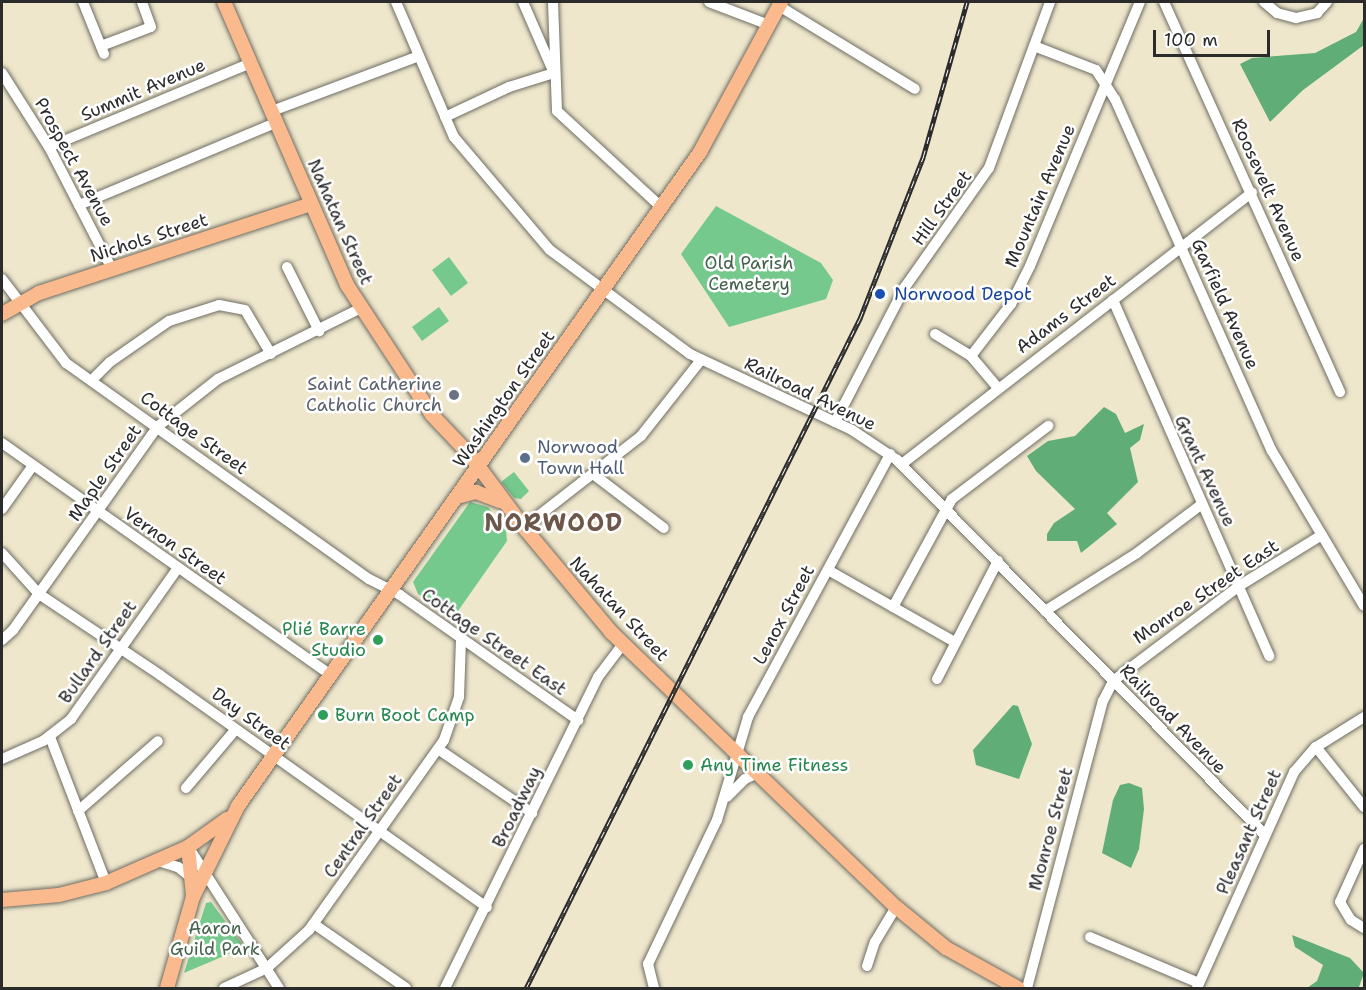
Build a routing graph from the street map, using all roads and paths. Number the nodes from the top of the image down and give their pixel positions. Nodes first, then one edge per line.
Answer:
1 (83, 2) edge
2 (142, 2) edge
3 (224, 2) edge
4 (396, 2) edge
5 (523, 2) edge
6 (553, 2) edge
7 (709, 2) edge
8 (1050, 2) edge
9 (1140, 2) edge
10 (1164, 2) edge
11 (1264, 2) edge
12 (1327, 2) edge
13 (780, 4) edge
14 (769, 25) junction
15 (1034, 46) junction
16 (418, 56) junction
17 (251, 63) junction
18 (2, 73) edge
19 (554, 73) junction
20 (1105, 82) junction
21 (915, 89) dead end
22 (274, 117) junction
23 (445, 117) junction
24 (49, 147) junction
25 (1252, 193) junction
26 (311, 204) junction
27 (79, 205) junction
28 (661, 207) junction
29 (1181, 246) junction
30 (287, 267) dead end
31 (112, 269) junction
32 (2, 279) edge
33 (602, 291) junction
34 (1113, 300) junction
35 (18, 302) junction
36 (361, 308) junction
37 (2, 314) edge
38 (319, 331) junction
39 (934, 334) dead end
40 (271, 354) junction
41 (971, 356) junction
42 (701, 360) junction
43 (92, 380) junction
44 (998, 388) junction
45 (1340, 392) dead end
46 (835, 422) junction
47 (1048, 426) dead end
48 (157, 427) junction
49 (2, 443) edge
50 (890, 454) junction
51 (902, 464) junction
52 (478, 466) junction
53 (32, 467) junction
54 (593, 474) junction
55 (455, 499) junction
56 (1202, 504) junction
57 (507, 507) junction
58 (946, 507) junction
59 (2, 510) edge
60 (97, 513) junction
61 (664, 528) dead end
62 (526, 530) junction
63 (1322, 535) junction
64 (2, 553) edge
65 (998, 561) junction
66 (178, 568) junction
67 (828, 570) junction
68 (1239, 586) junction
69 (390, 591) junction
70 (39, 594) junction
71 (1365, 606) edge
72 (893, 607) junction
73 (1045, 611) junction
74 (461, 639) junction
75 (2, 640) edge
76 (955, 642) junction
77 (623, 644) junction
78 (121, 650) junction
79 (1269, 656) dead end
80 (331, 675) junction
81 (937, 679) dead end
82 (1113, 681) junction
83 (1365, 717) edge
84 (578, 720) junction
85 (236, 729) junction
86 (50, 737) junction
87 (158, 741) dead end
88 (1316, 747) junction
89 (438, 748) junction
90 (737, 753) junction
91 (273, 756) junction
92 (2, 759) edge
93 (758, 773) junction
94 (186, 789) dead end
95 (725, 799) junction
96 (238, 806) junction
97 (1365, 807) edge
98 (78, 811) junction
99 (532, 813) junction
100 (380, 832) junction
101 (1264, 834) junction
102 (188, 847) junction
103 (1365, 849) edge
104 (158, 861) junction
105 (198, 878) junction
106 (106, 883) junction
107 (2, 900) edge
108 (487, 907) junction
109 (896, 907) junction
110 (314, 924) junction
111 (1365, 928) edge
112 (1090, 937) dead end
113 (867, 966) dead end
114 (267, 968) junction
115 (1198, 986) edge
116 (167, 988) edge
117 (224, 988) edge
118 (279, 988) edge
119 (406, 988) edge
120 (445, 988) edge
121 (654, 988) edge
122 (1018, 988) edge
123 (1027, 988) edge

1 - 2 street
3 - 17 main road, Nahatan Street
4 - 16 street, Railroad Avenue
5 - 19 street
6 - 19 street
7 - 14 street
8 - 15 street, Hill Street
9 - 20 street, Mountain Avenue
10 - 25 street, Roosevelt Avenue
11 - 12 street
13 - 14 main road, Washington Street
13 - 21 street
14 - 28 main road, Washington Street
15 - 20 street, Garfield Avenue
15 - 46 street, Hill Street
16 - 22 street
16 - 23 street, Railroad Avenue
17 - 22 main road, Nahatan Street
17 - 24 street, Summit Avenue
18 - 24 street, Prospect Avenue
19 - 23 street
19 - 28 street
20 - 29 street, Garfield Avenue
20 - 41 street, Mountain Avenue
22 - 26 main road, Nahatan Street
22 - 27 street
23 - 33 street, Railroad Avenue
24 - 27 street, Prospect Avenue
25 - 29 street, Adams Street
25 - 45 street, Roosevelt Avenue
26 - 31 main road, Nichols Street
26 - 36 main road, Nahatan Street
27 - 31 street, Prospect Avenue
28 - 33 main road, Washington Street
29 - 34 street, Adams Street
29 - 63 street, Garfield Avenue
30 - 38 street
31 - 35 main road, Nichols Street
32 - 35 street, Cottage Street
33 - 42 street, Railroad Avenue
33 - 52 main road, Washington Street
34 - 44 street, Adams Street
34 - 56 street, Grant Avenue
35 - 37 main road, Nichols Street
35 - 43 street, Cottage Street
36 - 38 street, Maple Street
36 - 52 main road, Nahatan Street
38 - 40 street, Maple Street
39 - 41 street
40 - 43 street
40 - 48 street, Maple Street
41 - 44 street
42 - 46 street, Railroad Avenue
42 - 54 street
43 - 48 street, Cottage Street
44 - 51 street, Adams Street
46 - 50 street, Railroad Avenue
47 - 58 street
48 - 60 street, Maple Street
48 - 69 street, Cottage Street
49 - 53 street, Vernon Street
50 - 51 street, Railroad Avenue
50 - 67 street, Lenox Street
51 - 58 street, Railroad Avenue
52 - 55 main road, Washington Street
52 - 57 main road, Nahatan Street
53 - 59 street
53 - 60 street, Vernon Street
54 - 61 street
54 - 62 street
55 - 57 main road
55 - 69 main road, Washington Street
56 - 68 street, Grant Avenue
56 - 73 street
57 - 62 main road, Nahatan Street
58 - 65 street, Railroad Avenue
58 - 72 street
60 - 66 street, Vernon Street
60 - 70 street, Maple Street
62 - 77 main road, Nahatan Street
63 - 68 street, Monroe Street East
63 - 71 street, Garfield Avenue
64 - 70 street, Day Street
65 - 73 street, Railroad Avenue
65 - 76 street
66 - 78 street, Bullard Street
66 - 80 street, Vernon Street
67 - 72 street
67 - 90 street, Lenox Street
68 - 79 street, Grant Avenue
68 - 82 street, Monroe Street East
69 - 74 street, Cottage Street East
69 - 80 main road, Washington Street
70 - 75 street, Maple Street
70 - 78 street, Day Street
72 - 76 street
73 - 82 street, Railroad Avenue
74 - 84 street, Cottage Street East
74 - 89 street, Central Street
76 - 81 street
77 - 84 street, Broadway
77 - 90 main road, Nahatan Street
78 - 85 street, Day Street
78 - 86 street, Bullard Street
80 - 91 main road, Washington Street
82 - 101 street, Railroad Avenue
82 - 123 street, Monroe Street
83 - 88 street, Pleasant Street
84 - 99 street, Broadway
85 - 91 street, Day Street
85 - 94 street
86 - 92 street, Bullard Street
86 - 98 street
87 - 98 street
88 - 97 street
88 - 101 street, Pleasant Street
89 - 99 street
89 - 100 street, Central Street
90 - 93 main road, Nahatan Street
90 - 95 street, Lenox Street
91 - 96 main road, Washington Street
91 - 100 street, Day Street
93 - 95 street, Lenox Street
93 - 109 main road, Nahatan Street
95 - 121 street, Lenox Street
96 - 102 main road, Washington Street
96 - 105 main road, Washington Street
98 - 106 street
99 - 108 street, Broadway
100 - 108 street, Day Street
100 - 110 street, Central Street
101 - 115 street, Pleasant Street
102 - 104 main road, Washington Street
102 - 105 main road
103 - 111 street
104 - 105 street
104 - 106 main road, Washington Street
105 - 114 street
105 - 116 main road, Washington Street
106 - 107 main road, Washington Street
108 - 120 street, Broadway
109 - 113 street
109 - 122 main road, Nahatan Street
110 - 114 street, Central Street
110 - 119 street
112 - 115 street
114 - 117 street, Central Street
114 - 118 street

